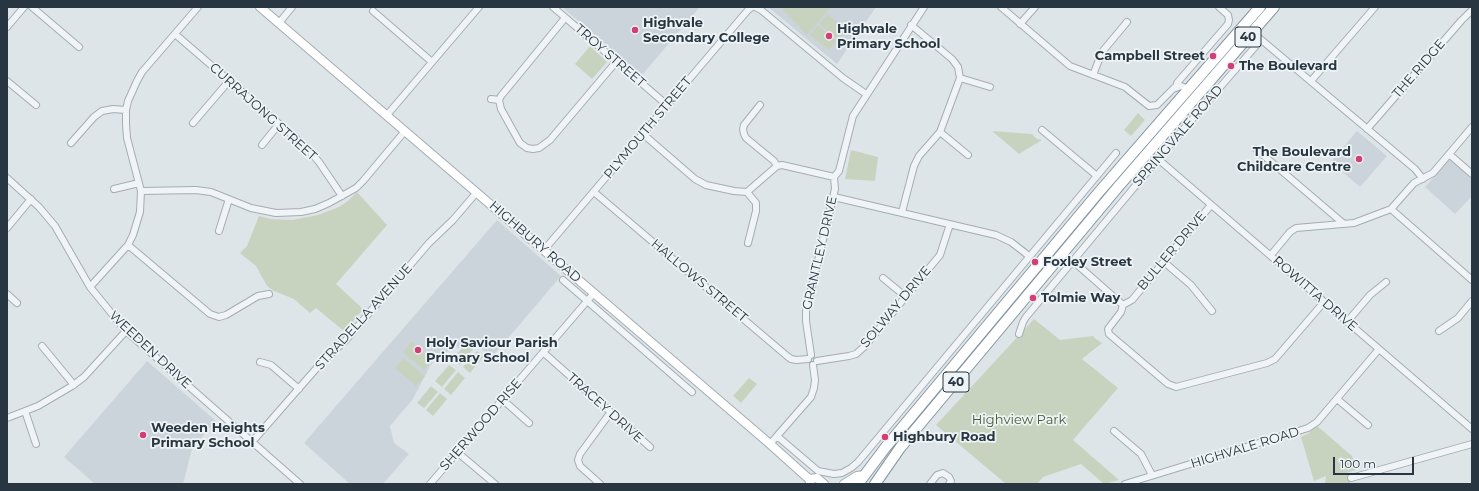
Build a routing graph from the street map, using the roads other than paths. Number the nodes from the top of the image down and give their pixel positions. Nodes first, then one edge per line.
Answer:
1 (24, 7) edge
2 (32, 7) edge
3 (198, 7) edge
4 (260, 7) edge
5 (292, 7) edge
6 (478, 7) edge
7 (552, 7) edge
8 (752, 7) edge
9 (755, 7) edge
10 (924, 7) edge
11 (1000, 7) edge
12 (1035, 7) edge
13 (1219, 7) edge
14 (1260, 7) edge
15 (1274, 7) edge
16 (1375, 7) edge
17 (1472, 10) edge
18 (373, 11) dead end
19 (565, 18) junction
20 (1127, 22) dead end
21 (279, 23) junction
22 (1020, 24) junction
23 (911, 25) junction
24 (7, 27) edge
25 (1252, 32) junction
26 (175, 34) junction
27 (1261, 40) junction
28 (79, 47) dead end
29 (432, 62) junction
30 (616, 62) junction
31 (1093, 75) junction
32 (960, 78) junction
33 (7, 81) edge
34 (229, 81) junction
35 (1311, 81) junction
36 (990, 87) dead end
37 (1181, 90) junction
38 (866, 94) junction
39 (491, 100) dead end
40 (499, 100) junction
41 (1192, 102) junction
42 (36, 105) dead end
43 (667, 105) junction
44 (760, 105) dead end
45 (126, 110) junction
46 (387, 115) junction
47 (193, 123) dead end
48 (279, 124) junction
49 (1472, 127) edge
50 (1367, 129) junction
51 (1042, 130) dead end
52 (405, 131) junction
53 (940, 132) junction
54 (643, 134) junction
55 (71, 143) dead end
56 (262, 145) dead end
57 (1256, 149) dead end
58 (1116, 153) dead end
59 (1449, 154) junction
60 (968, 155) dead end
61 (1158, 159) junction
62 (777, 166) junction
63 (1472, 174) edge
64 (1097, 176) junction
65 (834, 177) junction
66 (7, 178) edge
67 (1423, 179) junction
68 (139, 183) junction
69 (114, 189) dead end
70 (141, 191) junction
71 (477, 192) junction
72 (594, 192) junction
73 (747, 192) junction
74 (342, 196) junction
75 (834, 197) junction
76 (31, 199) junction
77 (229, 199) junction
78 (1093, 200) junction
79 (1211, 205) junction
80 (1102, 206) junction
81 (1391, 209) junction
82 (902, 212) junction
83 (1112, 215) junction
84 (950, 224) junction
85 (1344, 224) junction
86 (7, 228) edge
87 (219, 231) dead end
88 (748, 242) dead end
89 (128, 245) junction
90 (544, 250) junction
91 (1270, 255) junction
92 (1029, 256) junction
93 (1073, 262) junction
94 (1164, 262) junction
95 (883, 278) dead end
96 (563, 280) dead end
97 (1472, 280) edge
98 (1386, 282) dead end
99 (90, 287) junction
100 (1002, 288) junction
101 (7, 294) edge
102 (269, 294) dead end
103 (594, 294) junction
104 (1012, 296) junction
105 (906, 297) junction
106 (1472, 301) edge
107 (587, 302) junction
108 (1324, 302) junction
109 (17, 303) dead end
110 (1022, 303) junction
111 (1123, 305) junction
112 (1212, 311) dead end
113 (1347, 322) junction
114 (1439, 330) dead end
115 (126, 331) junction
116 (1019, 334) dead end
117 (42, 346) dead end
118 (1379, 349) junction
119 (544, 353) junction
120 (809, 357) junction
121 (260, 362) dead end
122 (815, 363) junction
123 (74, 385) junction
124 (299, 389) junction
125 (692, 392) dead end
126 (1337, 399) junction
127 (503, 400) junction
128 (25, 411) junction
129 (610, 413) junction
130 (8, 416) edge
131 (529, 423) dead end
132 (1368, 425) dead end
133 (1472, 429) edge
134 (1114, 432) dead end
135 (777, 436) junction
136 (252, 442) junction
137 (36, 444) dead end
138 (770, 444) junction
139 (1472, 444) edge
140 (650, 447) dead end
141 (458, 452) junction
142 (864, 475) junction
143 (1152, 475) junction
144 (1351, 478) dead end
145 (810, 481) edge
146 (300, 484) edge
147 (430, 484) edge
148 (495, 484) edge
149 (600, 484) edge
150 (824, 484) edge
151 (844, 484) edge
152 (858, 484) edge
153 (875, 484) edge
154 (930, 484) edge
155 (949, 484) edge
156 (1125, 484) edge

1 - 24 street
2 - 28 street
3 - 26 street
4 - 21 main road, HIGHBURY ROAD
5 - 21 street
6 - 29 street
7 - 19 street, TROY STREET
8 - 43 street, PLYMOUTH STREET
9 - 38 street
10 - 23 street, GRANTLEY DRIVE
11 - 22 street
12 - 22 street
13 - 37 street, SPRINGVALE ROAD
14 - 37 highway, SPRINGVALE ROAD / 40
15 - 25 highway, SPRINGVALE ROAD / 40
16 - 35 street
17 - 50 street, THE RIDGE
18 - 29 street
19 - 30 street, TROY STREET
19 - 40 street
20 - 31 street
21 - 46 main road, HIGHBURY ROAD
22 - 31 street
23 - 32 street
23 - 38 street, GRANTLEY DRIVE
25 - 27 street
25 - 41 highway, SPRINGVALE ROAD / 40
26 - 34 street, CURRAJONG STREET
26 - 45 street
27 - 35 street
27 - 61 street, SPRINGVALE ROAD
29 - 46 street
30 - 40 street
30 - 43 street, TROY STREET
31 - 37 street, SPRINGVALE ROAD
32 - 36 street
32 - 53 street
33 - 42 street
34 - 47 street
34 - 48 street, CURRAJONG STREET
35 - 50 street
37 - 41 street, SPRINGVALE ROAD
37 - 78 highway, SPRINGVALE ROAD / 40
38 - 65 street, GRANTLEY DRIVE
39 - 40 street
41 - 80 highway, SPRINGVALE ROAD / 40
43 - 54 street, PLYMOUTH STREET
44 - 62 street
45 - 55 street
45 - 68 street
46 - 52 main road, HIGHBURY ROAD
48 - 56 street
48 - 74 street, CURRAJONG STREET
49 - 59 street
50 - 67 street
51 - 64 street
52 - 71 main road, HIGHBURY ROAD
52 - 74 street
53 - 60 street
53 - 82 street
54 - 72 street, PLYMOUTH STREET
54 - 73 street
57 - 85 street
58 - 64 street
59 - 63 street
59 - 67 street
61 - 79 street, ROWITTA DRIVE
61 - 83 street, SPRINGVALE ROAD
62 - 65 street
62 - 73 street
64 - 92 street
65 - 75 street, GRANTLEY DRIVE
66 - 76 street, WEEDEN DRIVE
67 - 81 street
68 - 69 street
68 - 70 street
70 - 77 street
70 - 89 street
71 - 90 main road, HIGHBURY ROAD
71 - 124 street, STRADELLA AVENUE
72 - 90 street, PLYMOUTH STREET
72 - 120 street, HALLOWS STREET
73 - 88 street
74 - 77 street
75 - 82 street
75 - 120 street, GRANTLEY DRIVE
76 - 86 street
76 - 99 street, WEEDEN DRIVE
77 - 87 street
78 - 80 street
78 - 104 highway, SPRINGVALE ROAD / 40
79 - 91 street, ROWITTA DRIVE
79 - 94 street, BULLER DRIVE
80 - 83 street
80 - 110 highway, SPRINGVALE ROAD / 40
81 - 85 street
81 - 97 street
82 - 84 street
83 - 93 street, SPRINGVALE ROAD
84 - 92 street
84 - 105 street, SOLWAY DRIVE
85 - 91 street
89 - 99 street
89 - 102 street
90 - 103 main road, HIGHBURY ROAD
91 - 108 street, ROWITTA DRIVE
92 - 100 street
93 - 111 street
93 - 116 street, SPRINGVALE ROAD
94 - 111 street, BULLER DRIVE
94 - 112 street
95 - 105 street
96 - 107 street
98 - 113 street
99 - 115 street, WEEDEN DRIVE
100 - 104 street
100 - 135 street
101 - 109 street
103 - 107 street, SHERWOOD RISE
103 - 138 main road, HIGHBURY ROAD
104 - 110 street
104 - 142 highway, SPRINGVALE ROAD / 40
105 - 122 street, SOLWAY DRIVE
106 - 114 street
107 - 119 street, SHERWOOD RISE
107 - 125 street
108 - 111 street, BULLER DRIVE
108 - 113 street, ROWITTA DRIVE
110 - 153 highway, SPRINGVALE ROAD / 40
113 - 118 street, ROWITTA DRIVE
115 - 123 street
115 - 136 street, WEEDEN DRIVE
117 - 123 street
118 - 126 street, HIGHVALE ROAD
118 - 133 street, ROWITTA DRIVE
119 - 127 street, SHERWOOD RISE
119 - 129 street, TRACEY DRIVE
120 - 122 street
121 - 124 street
122 - 135 street
123 - 128 street
124 - 136 street, STRADELLA AVENUE
126 - 132 street
126 - 143 street, HIGHVALE ROAD
127 - 131 street
127 - 141 street, SHERWOOD RISE
128 - 130 street
128 - 137 street
129 - 140 street, TRACEY DRIVE
129 - 149 street
134 - 143 street
135 - 138 street
136 - 146 street, WEEDEN DRIVE
138 - 145 main road, HIGHBURY ROAD
139 - 144 street
141 - 147 street, SHERWOOD RISE
141 - 148 street
142 - 151 main road
142 - 152 highway, SPRINGVALE ROAD / 40
143 - 156 street, HIGHVALE ROAD
145 - 150 main road, HIGHBURY ROAD
154 - 155 street

